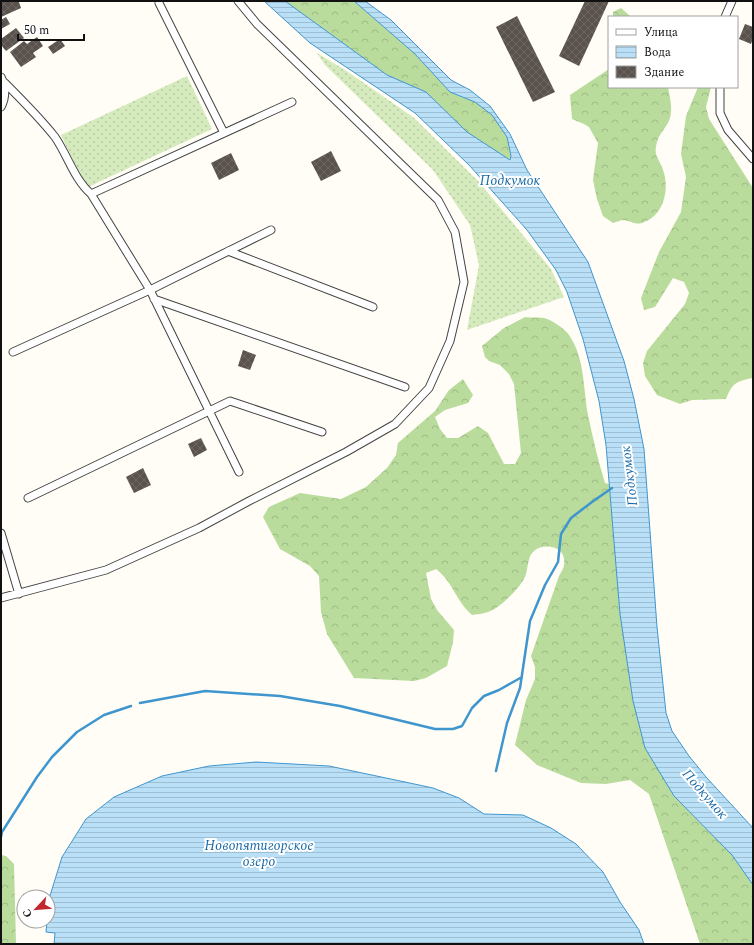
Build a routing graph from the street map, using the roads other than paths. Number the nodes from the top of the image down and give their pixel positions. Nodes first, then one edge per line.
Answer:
1 (238, 1) edge
2 (732, 1) edge
3 (159, 3) dead end
4 (725, 16) edge
5 (3, 80) edge
6 (720, 88) edge
7 (292, 102) dead end
8 (1, 107) edge
9 (224, 133) junction
10 (753, 158) edge
11 (91, 194) junction
12 (271, 230) dead end
13 (228, 251) junction
14 (150, 290) junction
15 (154, 299) junction
16 (373, 307) dead end
17 (13, 352) dead end
18 (405, 386) dead end
19 (209, 411) junction
20 (322, 432) dead end
21 (239, 472) dead end
22 (28, 498) dead end
23 (1, 533) edge
24 (19, 594) junction
25 (1, 598) edge

1 - 24 street
2 - 4 street
3 - 9 street
5 - 8 street
5 - 11 street
6 - 10 street
7 - 9 street
9 - 11 street
11 - 14 street
12 - 13 street
13 - 14 street
13 - 16 street
14 - 15 street
14 - 17 street
15 - 18 street
15 - 19 street
19 - 20 street
19 - 21 street
19 - 22 street
23 - 24 street
24 - 25 street

